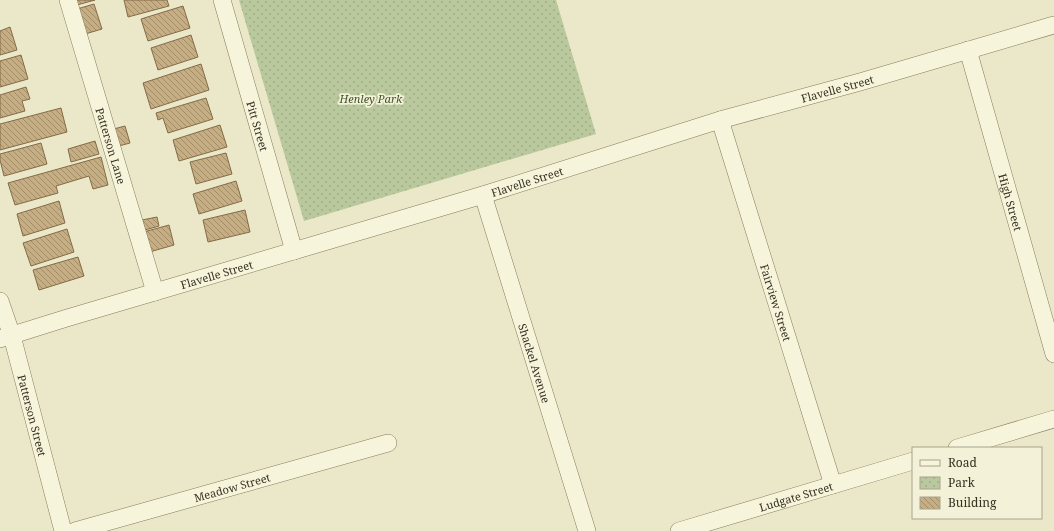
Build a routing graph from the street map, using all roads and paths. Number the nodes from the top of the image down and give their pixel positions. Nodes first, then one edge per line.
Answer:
1 (68, 0) edge
2 (222, 0) edge
3 (1054, 25) edge
4 (968, 50) junction
5 (720, 120) junction
6 (483, 195) junction
7 (294, 251) junction
8 (155, 292) junction
9 (0, 301) edge
10 (6, 338) edge
11 (1054, 354) edge
12 (1054, 419) edge
13 (388, 443) dead end
14 (960, 447) edge
15 (912, 461) edge
16 (833, 485) junction
17 (63, 531) edge
18 (75, 531) edge
19 (587, 531) edge
20 (679, 531) edge

1 - 8 street, Patterson Lane
2 - 7 street, Pitt Street
3 - 4 street, Flavelle Street
4 - 5 street, Flavelle Street
4 - 11 street, High Street
5 - 6 street, Flavelle Street
5 - 16 street, Fairview Street
6 - 7 street, Flavelle Street
6 - 19 street, Shackel Avenue
7 - 8 street, Flavelle Street
8 - 10 street, Flavelle Street
9 - 10 street, Patterson Street
10 - 17 street, Patterson Street
12 - 14 street
13 - 18 street, Meadow Street
15 - 16 street, Ludgate Street
16 - 20 street, Ludgate Street

